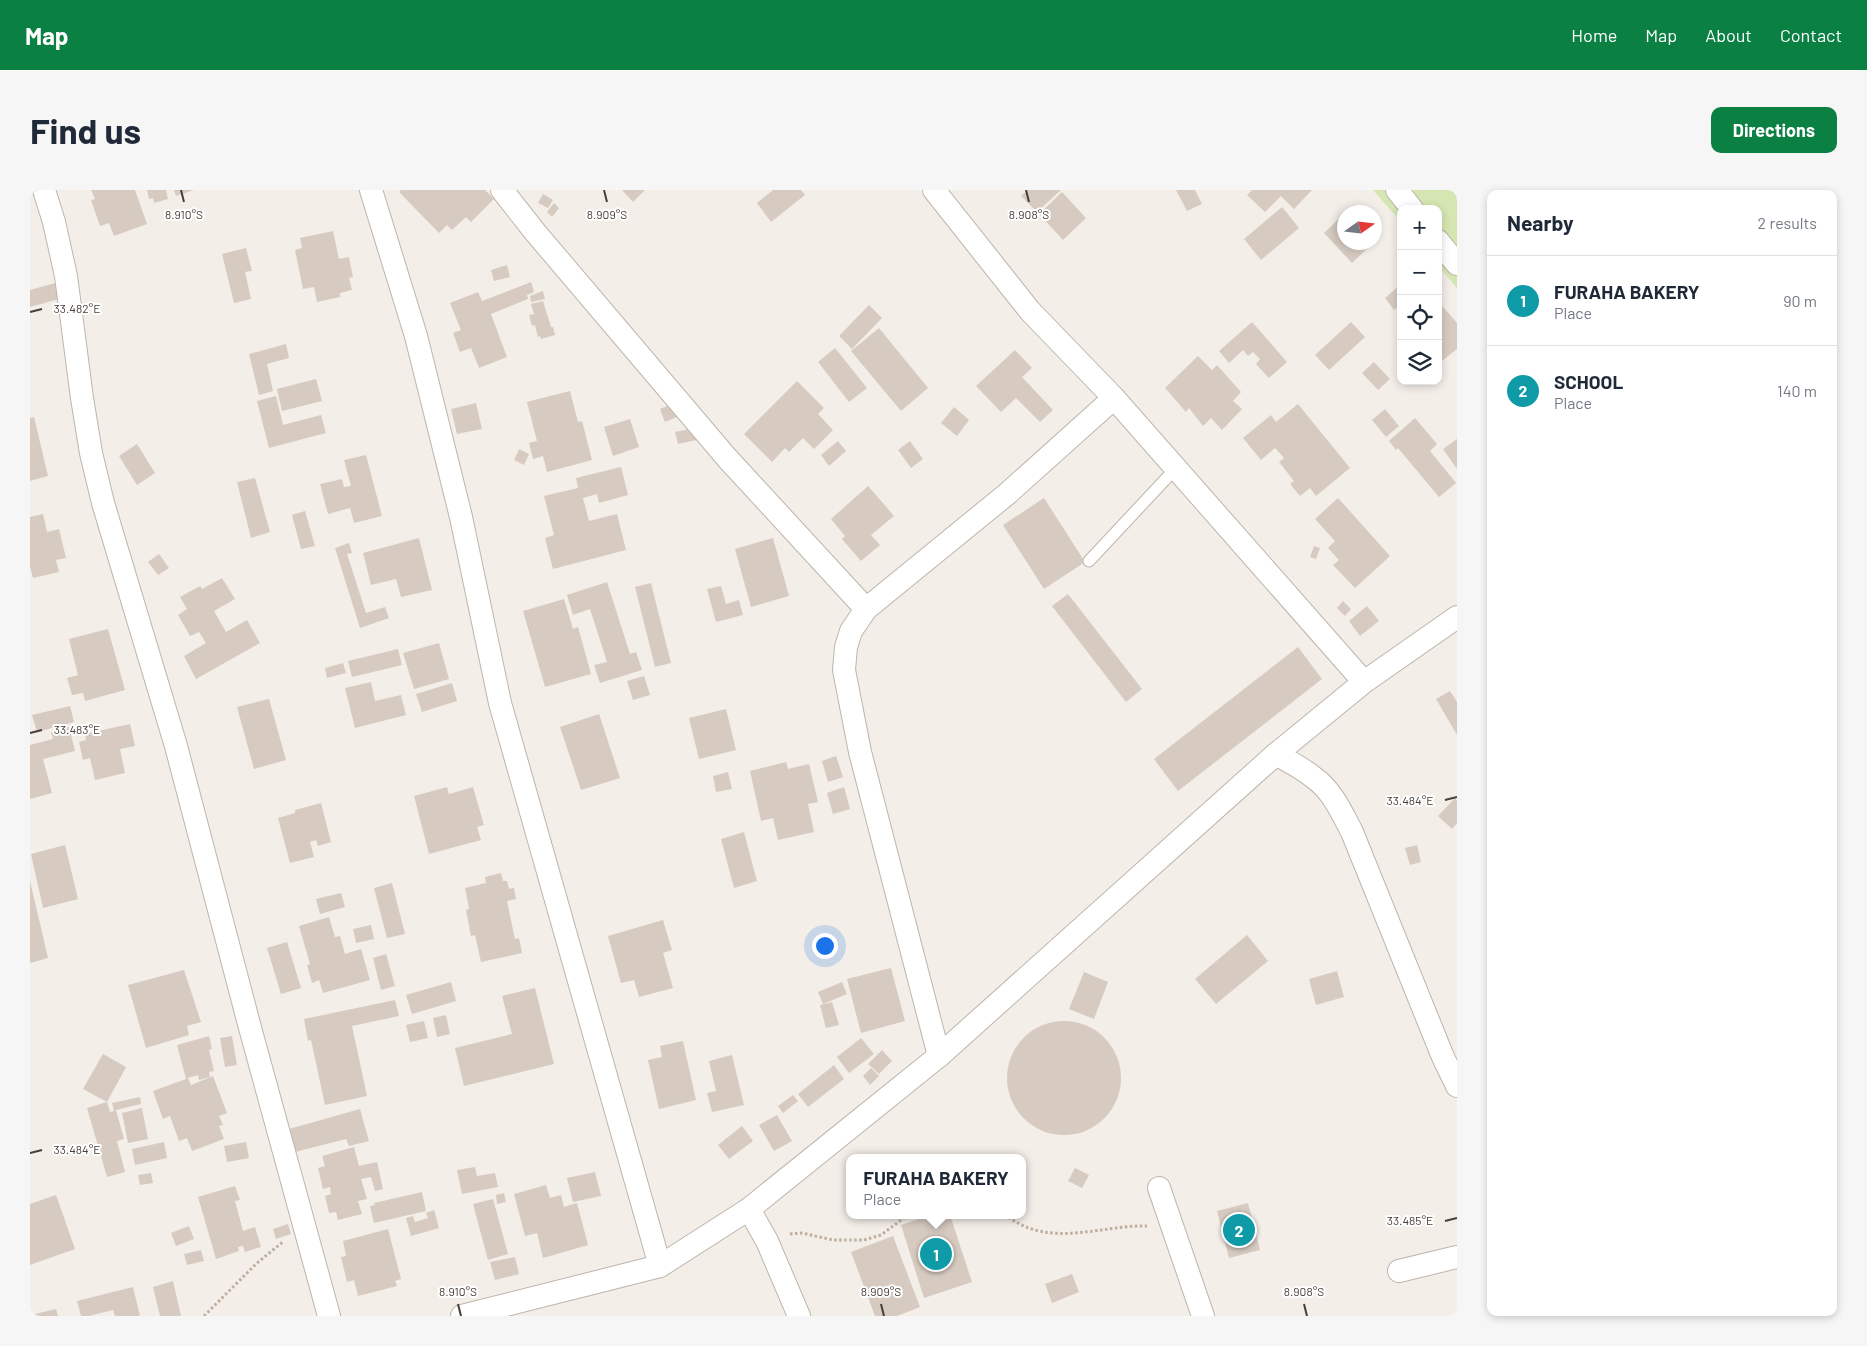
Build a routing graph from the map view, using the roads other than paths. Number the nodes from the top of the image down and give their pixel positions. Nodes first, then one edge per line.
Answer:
1 (44, 190) edge
2 (371, 190) edge
3 (502, 190) edge
4 (934, 190) edge
5 (1397, 190) edge
6 (1409, 205) edge
7 (1442, 245) edge
8 (1457, 264) edge
9 (1114, 398) junction
10 (1176, 468) junction
11 (1089, 561) dead end
12 (866, 609) junction
13 (1457, 617) edge
14 (1364, 682) junction
15 (1276, 754) junction
16 (939, 1056) junction
17 (1457, 1086) edge
18 (1158, 1188) dead end
19 (749, 1208) junction
20 (1457, 1257) edge
21 (660, 1266) junction
22 (1399, 1271) dead end
23 (329, 1316) edge
24 (462, 1316) edge
25 (799, 1316) edge
26 (1203, 1316) edge

1 - 23 street
2 - 21 street
3 - 12 street
4 - 9 street
5 - 6 street
7 - 8 street
9 - 10 street
9 - 12 street
10 - 11 lane
10 - 14 street
12 - 16 street
13 - 14 street
14 - 15 street
15 - 16 street
15 - 17 street
16 - 19 street
18 - 26 street
19 - 21 street
19 - 25 street
20 - 22 street
21 - 24 street

